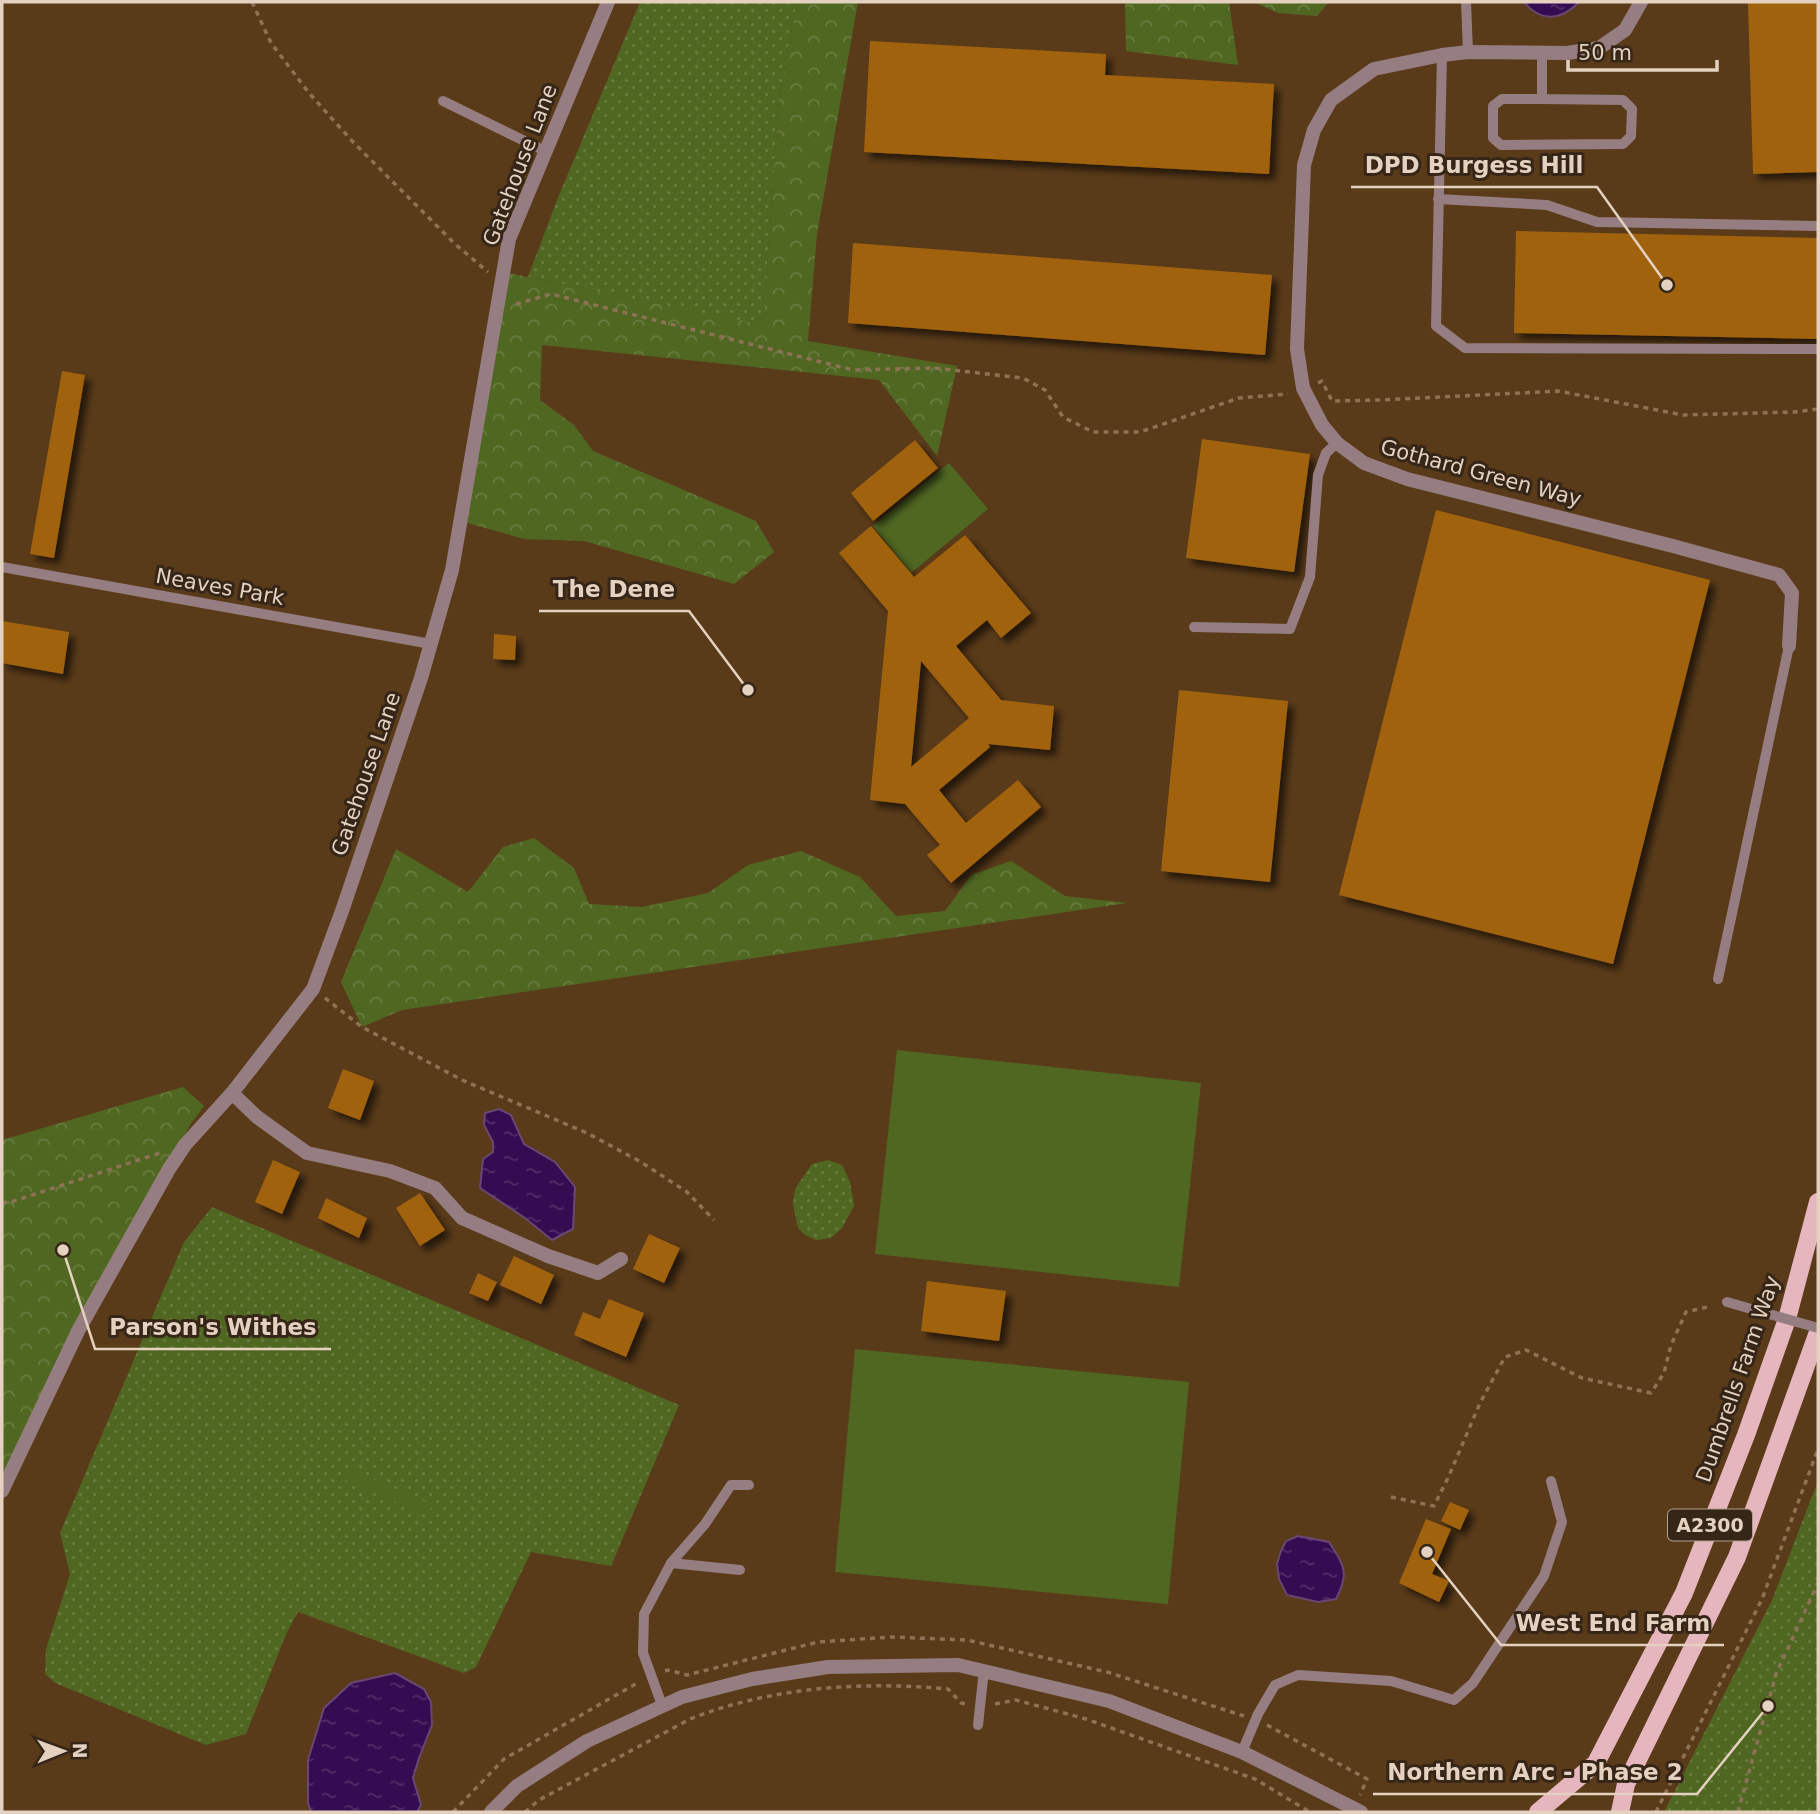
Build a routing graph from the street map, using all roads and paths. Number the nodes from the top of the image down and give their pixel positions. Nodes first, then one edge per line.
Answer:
1 (251, 2) edge
2 (608, 2) edge
3 (1466, 2) edge
4 (1641, 2) edge
5 (1468, 52) junction
6 (1542, 54) junction
7 (1442, 55) junction
8 (1542, 99) junction
9 (443, 100) dead end
10 (545, 151) junction
11 (1438, 200) junction
12 (1818, 226) edge
13 (500, 288) junction
14 (497, 310) junction
15 (1818, 349) edge
16 (1303, 388) junction
17 (1818, 409) edge
18 (1338, 443) junction
19 (2, 567) edge
20 (1194, 627) dead end
21 (431, 644) junction
22 (1788, 646) joint
23 (1718, 979) dead end
24 (313, 989) junction
25 (232, 1093) junction
26 (185, 1145) junction
27 (1818, 1202) edge
28 (2, 1203) edge
29 (714, 1220) dead end
30 (621, 1259) dead end
31 (1727, 1302) joint
32 (1818, 1330) edge
33 (1818, 1449) edge
34 (1551, 1482) dead end
35 (749, 1486) dead end
36 (2, 1491) edge
37 (1391, 1497) dead end
38 (671, 1563) junction
39 (740, 1570) dead end
40 (1818, 1583) edge
41 (984, 1670) junction
42 (650, 1675) junction
43 (662, 1705) junction
44 (980, 1706) junction
45 (1257, 1720) junction
46 (978, 1725) dead end
47 (1242, 1752) junction
48 (1367, 1779) dead end
49 (453, 1812) edge
50 (491, 1812) edge
51 (525, 1812) edge
52 (1310, 1812) edge
53 (1361, 1812) edge
54 (1538, 1812) edge
55 (1620, 1812) edge
56 (1656, 1812) edge
57 (1738, 1812) edge

1 - 13 path
2 - 10 street, Gatehouse Lane
3 - 5 lane
4 - 6 street, Gothard Green Way
5 - 6 street, Gothard Green Way
5 - 7 street, Gothard Green Way
6 - 8 lane
7 - 11 lane
7 - 16 street, Gothard Green Way
8 - 8 lane
9 - 10 lane
10 - 13 street, Gatehouse Lane
11 - 12 lane
11 - 15 lane
13 - 14 street, Gatehouse Lane
14 - 16 path
14 - 21 street, Gatehouse Lane
16 - 17 path
16 - 18 street, Gothard Green Way
18 - 20 lane
18 - 22 street, Gothard Green Way
19 - 21 lane, Neaves Park
21 - 24 street, Gatehouse Lane
22 - 23 lane
24 - 25 street, Gatehouse Lane
24 - 29 path
25 - 26 street, Gatehouse Lane
25 - 30 street
26 - 28 path
26 - 36 street, Gatehouse Lane
27 - 54 main road, Dumbrells Farm Way / A2300
31 - 32 lane, bridge
31 - 37 path
32 - 55 main road, A2300
33 - 56 path
34 - 45 lane
35 - 38 lane
38 - 39 lane
38 - 42 lane
40 - 57 path
41 - 43 street
41 - 44 lane
41 - 47 street
42 - 43 lane
42 - 45 path
42 - 49 path
43 - 50 street
44 - 46 lane
44 - 51 path
44 - 52 path
45 - 47 lane
45 - 48 path
47 - 53 street

